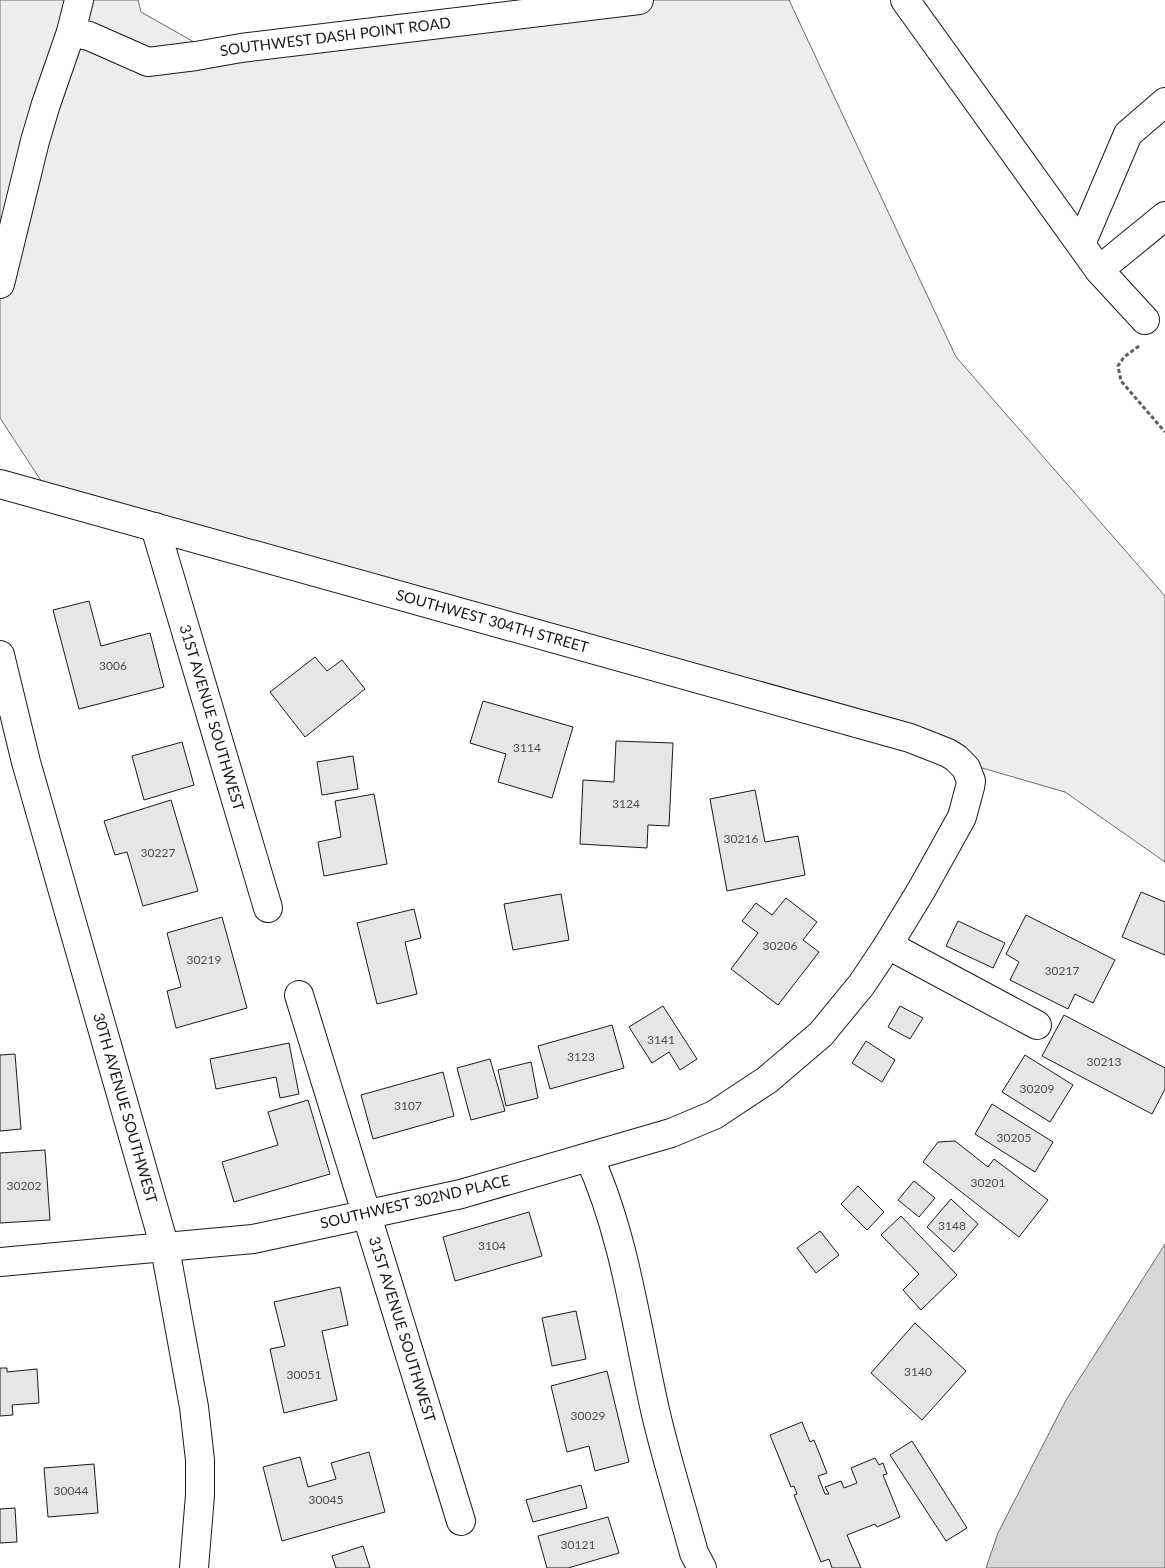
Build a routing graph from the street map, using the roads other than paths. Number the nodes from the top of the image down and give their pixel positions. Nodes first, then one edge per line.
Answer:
1 (80, 0) edge
2 (639, 0) edge
3 (905, 0) edge
4 (71, 32) junction
5 (1165, 102) edge
6 (1165, 216) edge
7 (1081, 244) junction
8 (1099, 270) junction
9 (0, 284) edge
10 (1146, 320) road end
11 (0, 484) edge
12 (155, 527) junction
13 (0, 655) edge
14 (971, 781) joint
15 (268, 908) dead end
16 (888, 945) junction
17 (299, 995) dead end
18 (1037, 1025) dead end
19 (589, 1157) junction
20 (366, 1215) junction
21 (165, 1248) junction
22 (0, 1262) edge
23 (461, 1521) dead end
24 (194, 1568) edge
25 (702, 1568) edge

1 - 4 street
2 - 4 street, SOUTHWEST DASH POINT ROAD
3 - 7 street
4 - 9 street
5 - 7 street
6 - 8 street
7 - 8 street
8 - 10 street
11 - 12 street, SOUTHWEST 304TH STREET
12 - 14 street, SOUTHWEST 304TH STREET
12 - 15 street, 31ST AVENUE SOUTHWEST
13 - 21 street, 30TH AVENUE SOUTHWEST
14 - 16 street, SOUTHWEST 302ND PLACE
16 - 18 street
16 - 19 street, SOUTHWEST 302ND PLACE
17 - 20 street, 31ST AVENUE SOUTHWEST
19 - 20 street, SOUTHWEST 302ND PLACE
19 - 25 street
20 - 21 street, SOUTHWEST 302ND PLACE
20 - 23 street, 31ST AVENUE SOUTHWEST
21 - 22 street, SOUTHWEST 302ND PLACE
21 - 24 street, 30TH AVENUE SOUTHWEST

